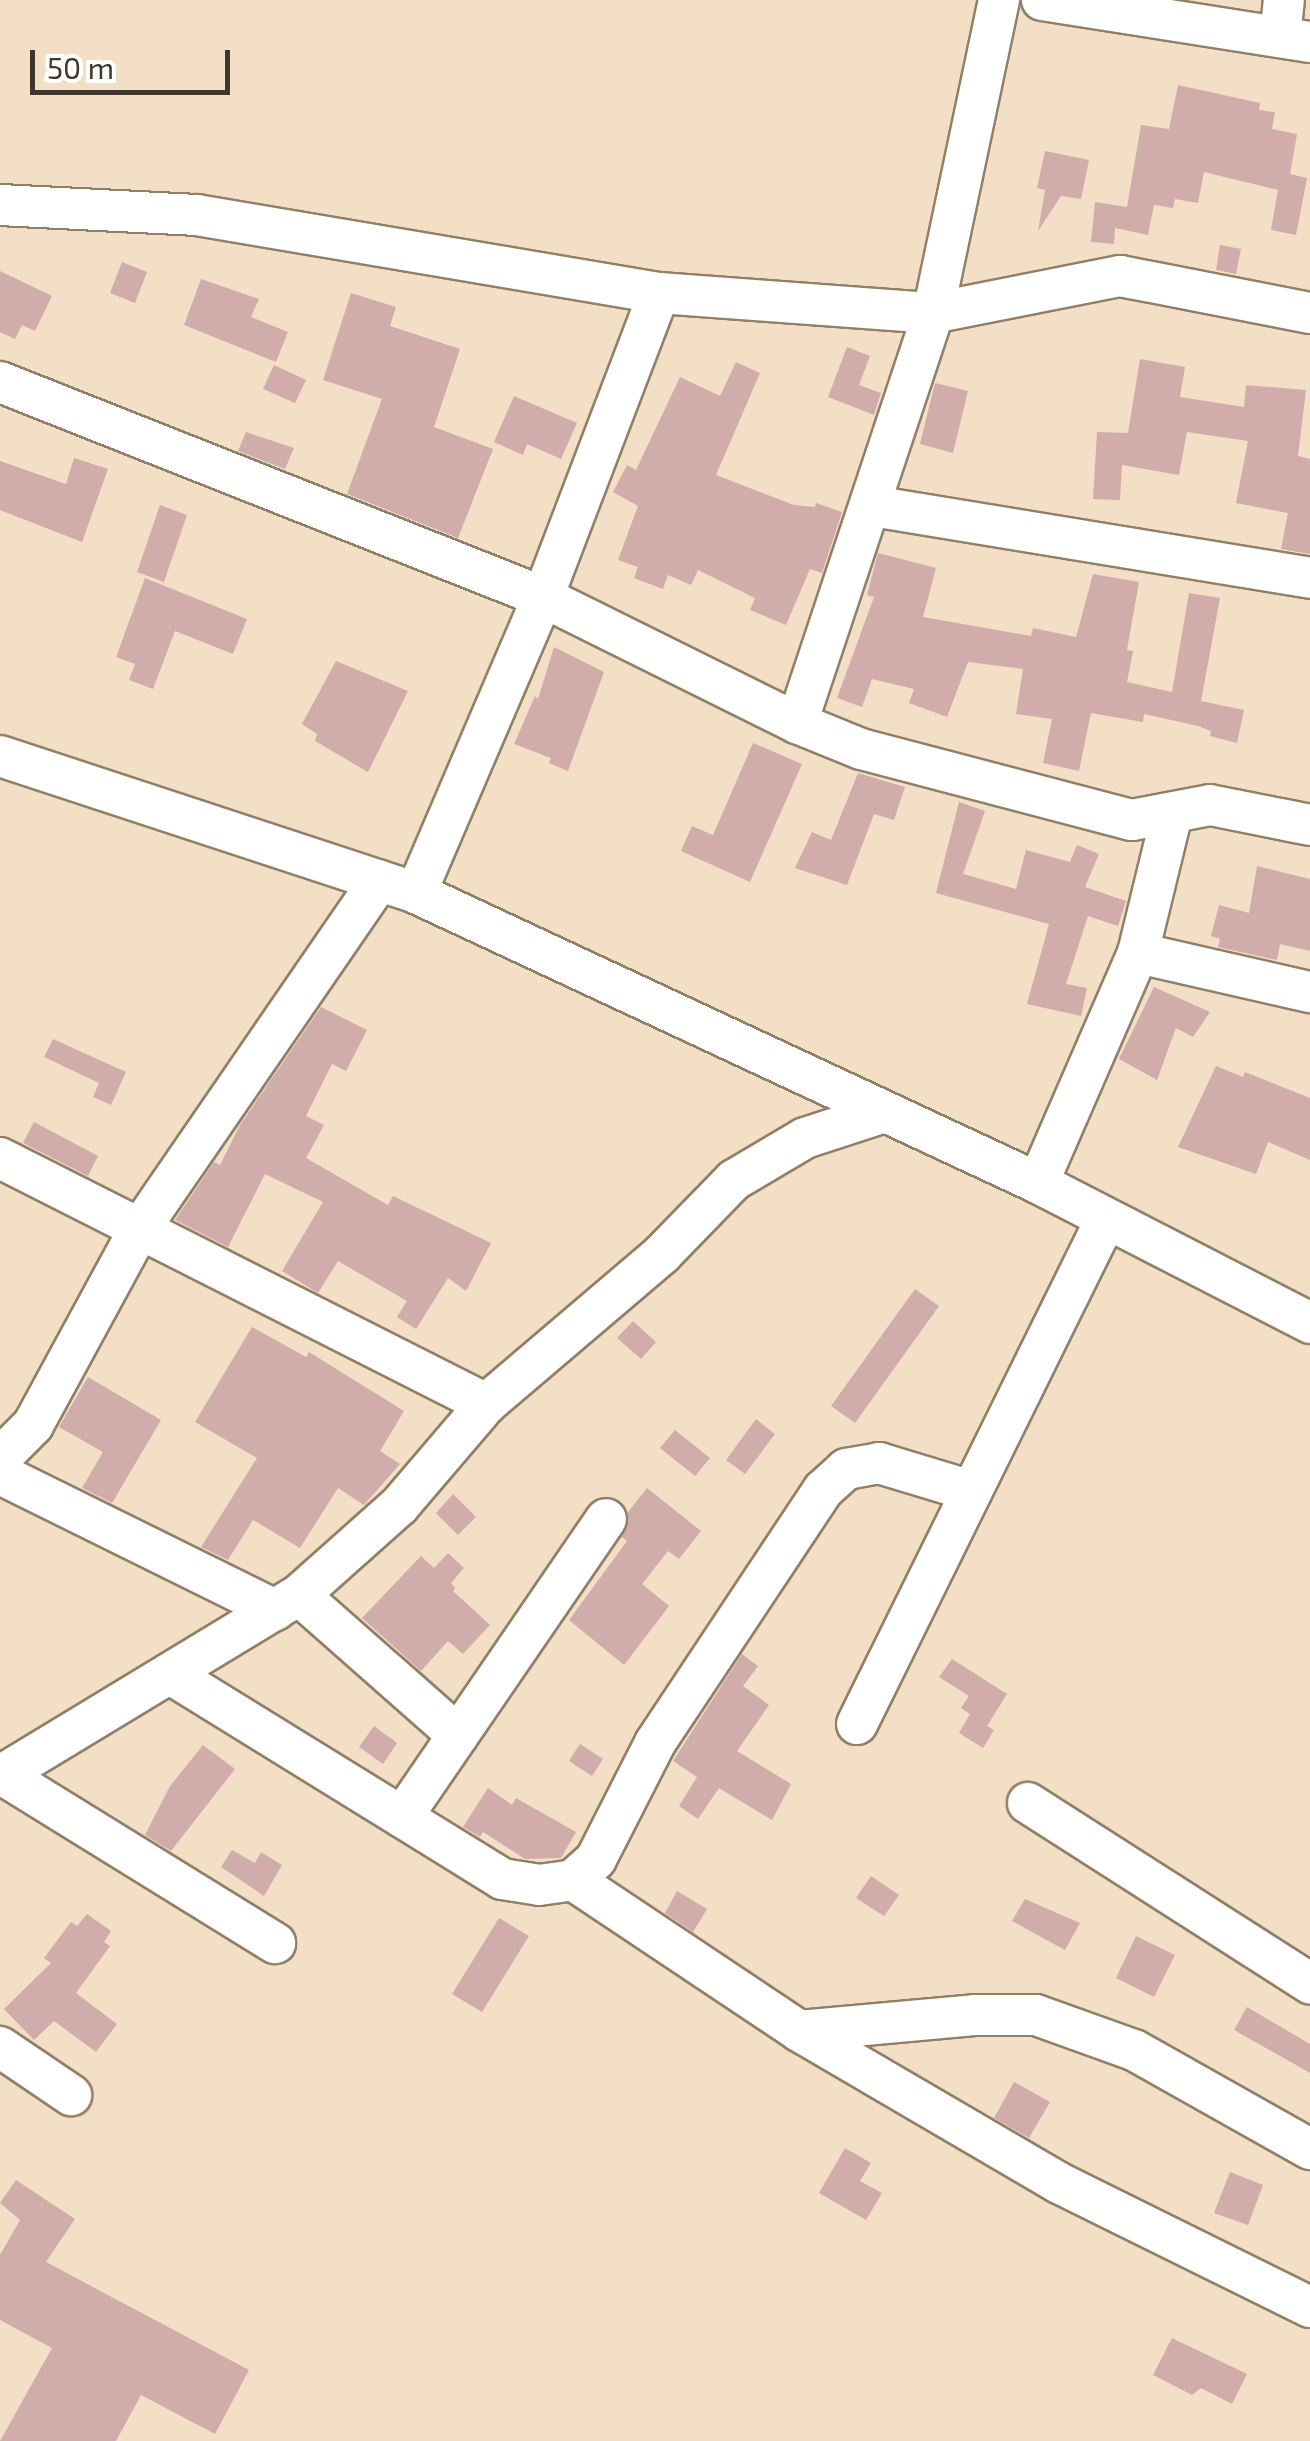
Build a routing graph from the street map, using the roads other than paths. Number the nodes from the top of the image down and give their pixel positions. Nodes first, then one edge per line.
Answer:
1 (999, 0) edge
2 (1042, 0) edge
3 (1291, 26) edge
4 (0, 205) edge
5 (659, 293) junction
6 (933, 313) junction
7 (1310, 314) edge
8 (0, 382) edge
9 (872, 506) junction
10 (1310, 578) edge
11 (542, 597) junction
12 (798, 723) junction
13 (0, 756) edge
14 (1172, 813) junction
15 (1310, 826) edge
16 (398, 887) junction
17 (1138, 953) junction
18 (1310, 992) edge
19 (885, 1112) junction
20 (0, 1158) edge
21 (1038, 1184) junction
22 (1106, 1218) junction
23 (139, 1230) junction
24 (1310, 1323) edge
25 (486, 1404) junction
26 (0, 1458) edge
27 (0, 1474) edge
28 (972, 1491) junction
29 (606, 1518) dead end
30 (287, 1603) junction
31 (172, 1676) junction
32 (857, 1724) dead end
33 (458, 1735) junction
34 (1, 1776) edge
35 (1028, 1803) dead end
36 (402, 1817) junction
37 (573, 1880) junction
38 (275, 1943) dead end
39 (1310, 1983) edge
40 (799, 2031) junction
41 (0, 2047) edge
42 (71, 2096) dead end
43 (1310, 2149) edge
44 (1310, 2307) edge

1 - 6 street
2 - 3 street
4 - 5 street
5 - 6 street
5 - 11 street
6 - 7 street
6 - 9 street
8 - 11 street
9 - 10 street
9 - 12 street
11 - 12 street
11 - 16 street
12 - 14 street
13 - 16 street
14 - 15 street
14 - 17 street
16 - 19 street
16 - 23 street
17 - 18 street
17 - 21 street
19 - 21 street
19 - 25 street
20 - 23 street
21 - 22 street
22 - 24 street
22 - 28 street
23 - 25 street
23 - 26 street
25 - 30 street
27 - 30 street
28 - 32 street
28 - 37 street
29 - 33 street
30 - 31 street
30 - 33 street
31 - 34 street
31 - 36 street
33 - 36 street
34 - 38 street
35 - 39 street
36 - 37 street
37 - 40 street
40 - 43 street
40 - 44 street
41 - 42 street

